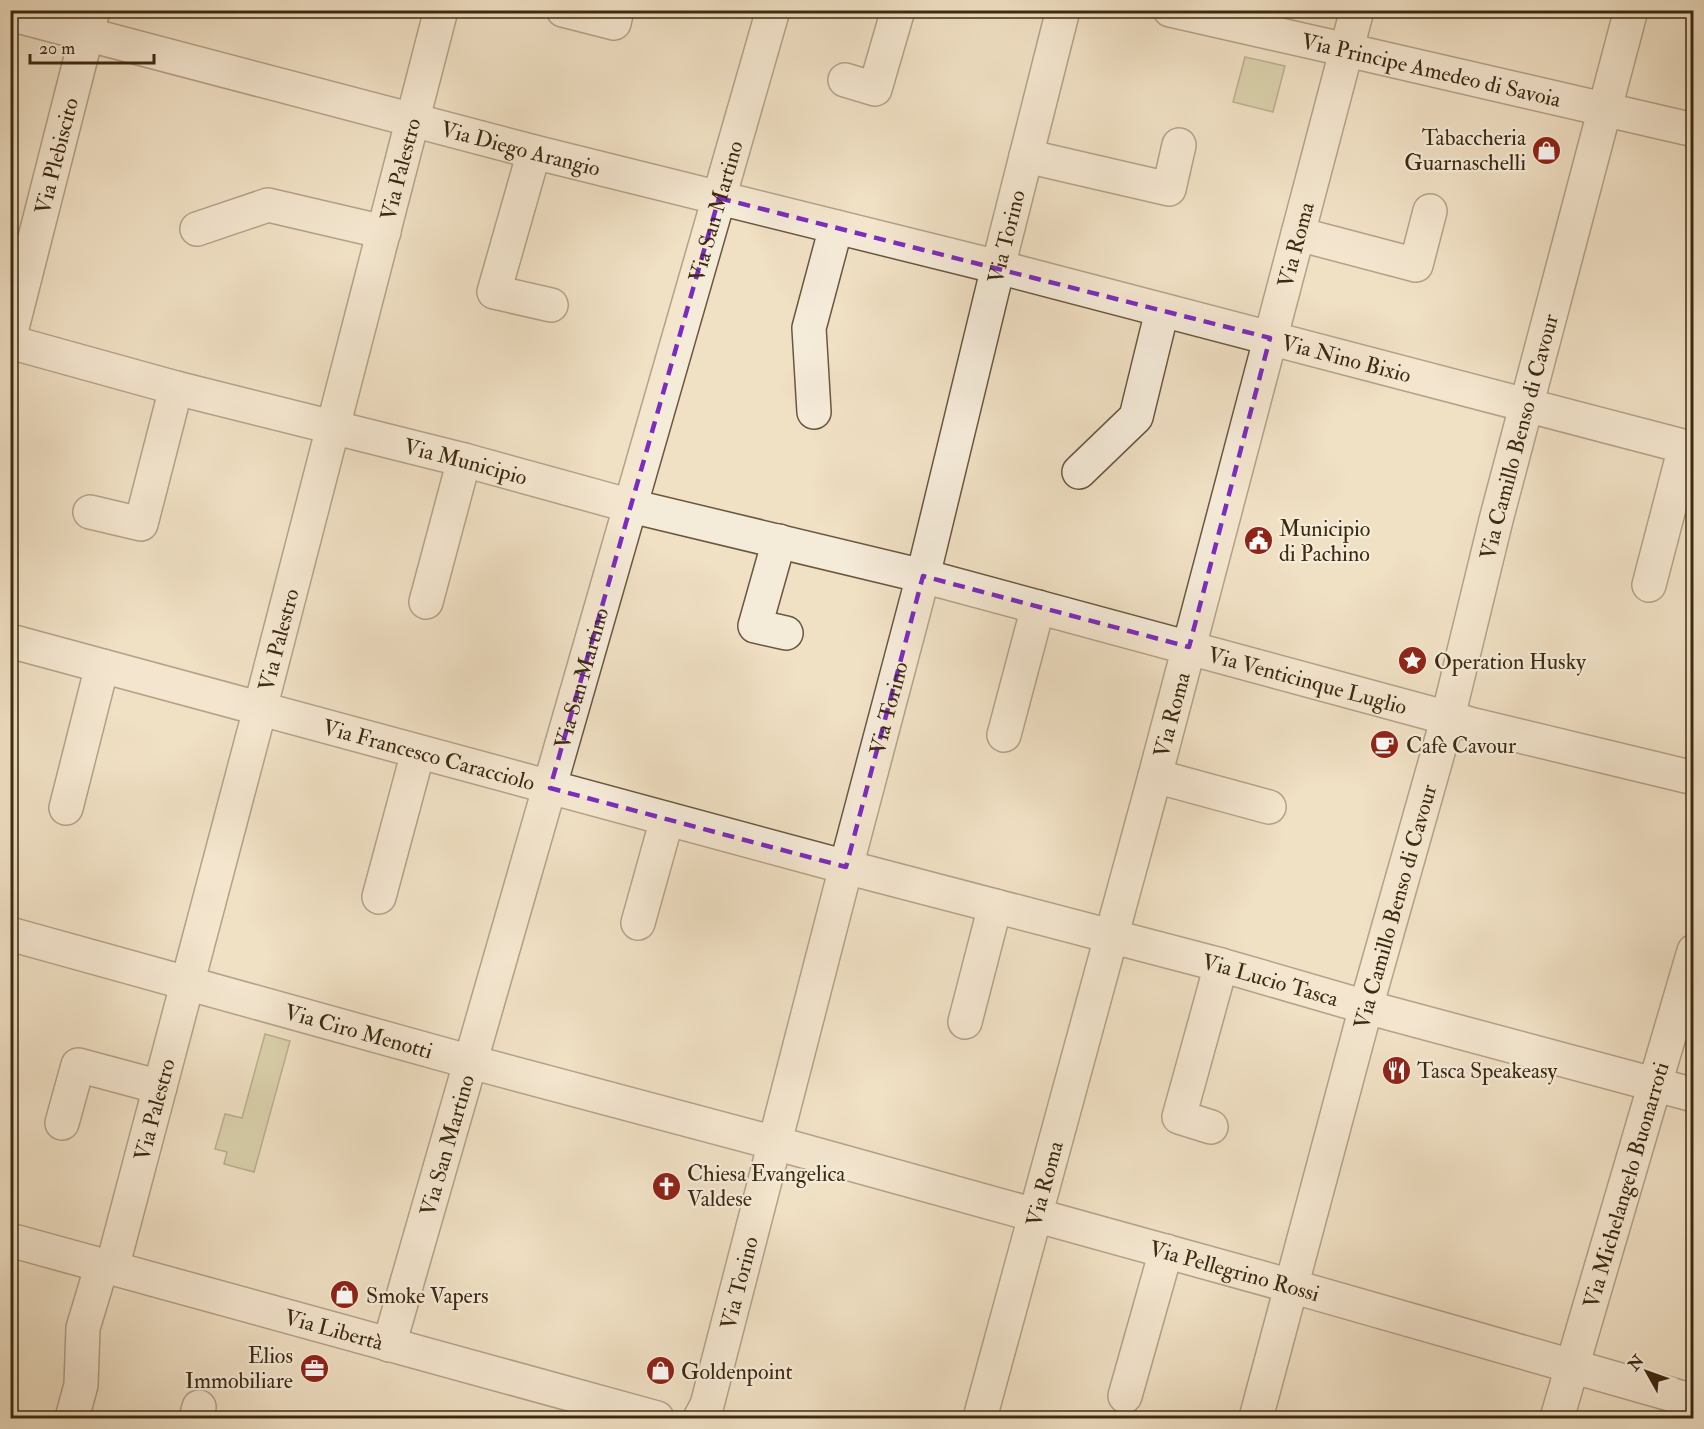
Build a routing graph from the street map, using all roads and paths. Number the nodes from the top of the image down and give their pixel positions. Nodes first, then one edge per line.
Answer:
1 (441, 10) edge
2 (563, 10) edge
3 (617, 10) edge
4 (773, 10) edge
5 (898, 10) edge
6 (1063, 10) edge
7 (1170, 10) edge
8 (1357, 10) edge
9 (1631, 10) edge
10 (10, 14) edge
11 (90, 23) edge
12 (1347, 50) junction
13 (845, 80) dead end
14 (1605, 109) junction
15 (412, 120) junction
16 (1694, 130) edge
17 (1179, 145) dead end
18 (534, 152) junction
19 (1026, 156) junction
20 (719, 198) junction
21 (1430, 211) dead end
22 (836, 227) junction
23 (196, 229) dead end
24 (384, 232) junction
25 (1298, 234) junction
26 (998, 267) junction
27 (552, 305) dead end
28 (1162, 311) junction
29 (10, 336) edge
30 (1270, 338) junction
31 (10, 342) edge
32 (176, 388) junction
33 (1527, 405) junction
34 (814, 412) dead end
35 (333, 426) junction
36 (1689, 448) edge
37 (464, 460) junction
38 (1079, 472) dead end
39 (631, 506) junction
40 (90, 512) dead end
41 (778, 541) junction
42 (923, 576) junction
43 (1649, 585) dead end
44 (426, 602) dead end
45 (1038, 607) junction
46 (786, 633) dead end
47 (10, 641) edge
48 (1189, 647) junction
49 (102, 666) junction
50 (260, 709) junction
51 (1448, 717) junction
52 (1004, 735) dead end
53 (418, 752) junction
54 (1155, 776) junction
55 (1694, 778) edge
56 (550, 788) junction
57 (1269, 807) dead end
58 (66, 808) dead end
59 (667, 819) junction
60 (846, 867) junction
61 (379, 897) dead end
62 (995, 906) junction
63 (638, 923) dead end
64 (10, 934) edge
65 (1111, 937) junction
66 (1694, 951) edge
67 (1221, 965) junction
68 (188, 983) junction
69 (1366, 1007) junction
70 (965, 1022) dead end
71 (471, 1062) junction
72 (1655, 1084) junction
73 (160, 1087) junction
74 (1694, 1095) edge
75 (62, 1123) dead end
76 (1211, 1127) dead end
77 (775, 1143) junction
78 (1036, 1215) junction
79 (10, 1240) edge
80 (1166, 1251) junction
81 (107, 1266) junction
82 (1291, 1286) junction
83 (389, 1345) junction
84 (1572, 1367) junction
85 (1125, 1396) dead end
86 (1694, 1401) edge
87 (704, 1412) edge
88 (72, 1419) edge
89 (657, 1419) edge
90 (980, 1419) edge
91 (1256, 1419) edge
92 (1557, 1419) edge

1 - 15 street, Via Palestro
2 - 3 street
4 - 20 street, Via San Martino
5 - 13 street
6 - 19 street, Via Torino
7 - 12 street, Via Principe Amedeo di Savoia
8 - 12 street, Via Roma
9 - 14 street, Via Camillo Benso di Cavour
10 - 11 street, Via Diego Arangio
11 - 15 street, Via Diego Arangio
11 - 29 street, Via Plebiscito
12 - 14 street, Via Principe Amedeo di Savoia
12 - 25 street, Via Roma
14 - 16 street, Via Principe Amedeo di Savoia
14 - 33 street, Via Camillo Benso di Cavour
15 - 18 street, Via Diego Arangio
15 - 24 street, Via Palestro
17 - 19 street
18 - 20 street, Via Diego Arangio
18 - 27 street
19 - 26 street, Via Torino
20 - 22 street, Via Diego Arangio
20 - 39 street, Via San Martino
21 - 25 street
22 - 26 street, Via Diego Arangio
22 - 34 street
23 - 24 street
24 - 35 street, Via Palestro
25 - 30 street, Via Roma
26 - 28 street, Via Nino Bixio
26 - 42 street, Via Torino
28 - 30 street, Via Nino Bixio
28 - 38 street
30 - 33 street, Via Nino Bixio
30 - 48 street, Via Roma
31 - 32 street, Via Municipio
32 - 35 street, Via Municipio
32 - 40 street
33 - 36 street, Via Nino Bixio
33 - 51 street, Via Camillo Benso di Cavour
35 - 37 street, Via Municipio
35 - 50 street, Via Palestro
36 - 43 street
37 - 39 street, Via Municipio
37 - 44 street
39 - 41 street, Via Municipio
39 - 56 street, Via San Martino
41 - 42 street, Via Municipio
41 - 46 street
42 - 45 street, Via Venticinque Luglio
42 - 60 street, Via Torino
45 - 48 street, Via Venticinque Luglio
45 - 52 street
47 - 49 street, Via Francesco Caracciolo
48 - 51 street, Via Venticinque Luglio
48 - 54 street, Via Roma
49 - 50 street, Via Francesco Caracciolo
49 - 58 street
50 - 53 street, Via Francesco Caracciolo
50 - 68 street, Via Palestro
51 - 55 street, Via Venticinque Luglio
51 - 69 street, Via Camillo Benso di Cavour
53 - 56 street, Via Francesco Caracciolo
53 - 61 street
54 - 57 street
54 - 65 street, Via Roma
56 - 59 street, Via Francesco Caracciolo
56 - 71 street, Via San Martino
59 - 60 street, Via Francesco Caracciolo
59 - 63 street
60 - 62 street, Via Lucio Tasca
60 - 77 street, Via Torino
62 - 65 street, Via Lucio Tasca
62 - 70 street
64 - 68 street, Via Ciro Menotti
65 - 67 street, Via Lucio Tasca
65 - 78 street, Via Roma
66 - 72 street, Via Michelangelo Buonarroti
67 - 69 street, Via Lucio Tasca
67 - 76 street
68 - 71 street, Via Ciro Menotti
68 - 73 street, Via Palestro
69 - 72 street, Via Lucio Tasca
69 - 82 street, Via Camillo Benso di Cavour
71 - 77 street, Via Ciro Menotti
71 - 83 street, Via San Martino
72 - 74 street, Via Lucio Tasca
72 - 84 street, Via Michelangelo Buonarroti
73 - 75 street
73 - 81 street, Via Palestro
77 - 78 street, Via Pellegrino Rossi
77 - 87 street, Via Torino
78 - 80 street, Via Pellegrino Rossi
78 - 90 street, Via Roma
79 - 81 street, Via Libertà
80 - 82 street, Via Pellegrino Rossi
80 - 85 street
81 - 83 street, Via Libertà
81 - 88 street, Via Palestro
82 - 84 street, Via Pellegrino Rossi
82 - 91 street, Via Camillo Benso di Cavour
83 - 89 street, Via Libertà
84 - 86 street, Via Pellegrino Rossi
84 - 92 street, Via Michelangelo Buonarroti

